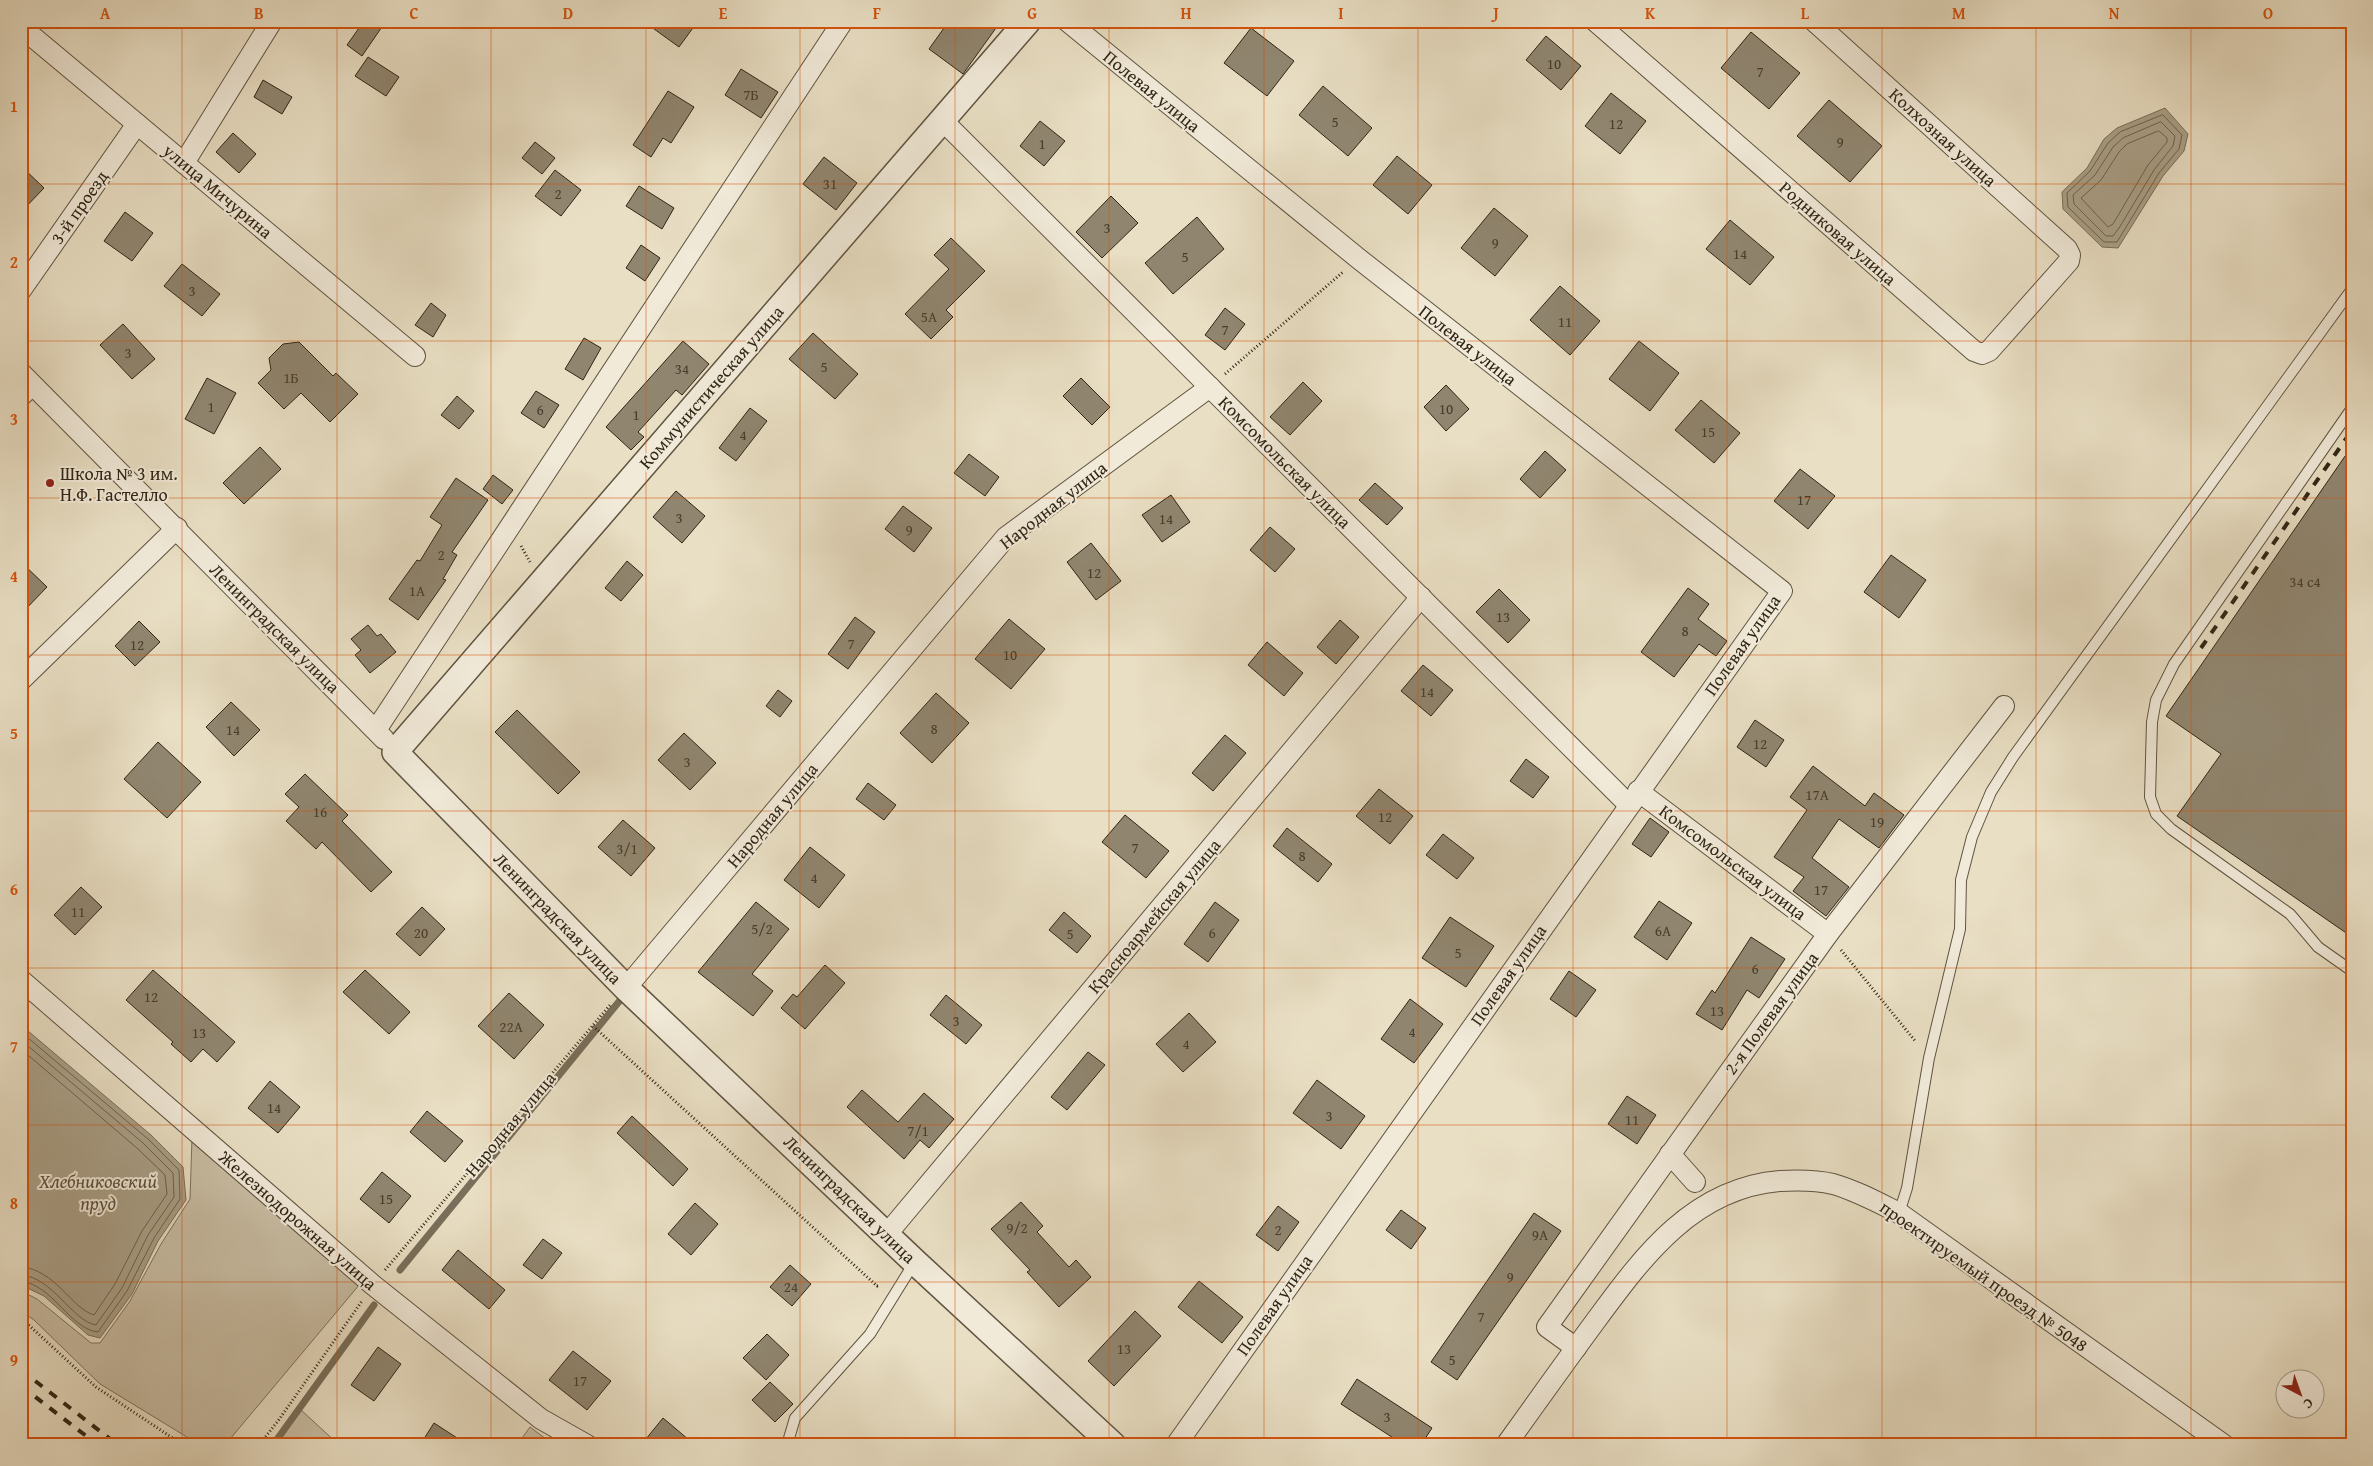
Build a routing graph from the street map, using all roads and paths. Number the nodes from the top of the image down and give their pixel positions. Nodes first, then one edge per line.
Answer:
1 (272, 21) edge
2 (843, 21) edge
3 (1028, 21) edge
4 (1066, 21) edge
5 (1595, 21) edge
6 (1814, 21) edge
7 (21, 27) edge
8 (942, 120) junction
9 (137, 124) junction
10 (184, 163) junction
11 (2070, 255) joint
12 (1359, 259) junction
13 (2352, 289) edge
14 (21, 290) edge
15 (415, 356) dead end
16 (21, 373) edge
17 (1210, 387) junction
18 (36, 388) junction
19 (21, 403) edge
20 (2352, 408) edge
21 (177, 528) junction
22 (510, 529) junction
23 (542, 582) junction
24 (1421, 597) junction
25 (21, 680) edge
26 (2004, 706) dead end
27 (376, 730) junction
28 (395, 752) junction
29 (1633, 798) junction
30 (1828, 934) junction
31 (2352, 971) edge
32 (21, 980) edge
33 (626, 988) junction
34 (595, 1028) junction
35 (1929, 1058) junction
36 (1670, 1154) junction
37 (1695, 1182) dead end
38 (1899, 1213) junction
39 (887, 1234) junction
40 (910, 1269) junction
41 (373, 1285) junction
42 (21, 1318) edge
43 (1576, 1348) junction
44 (183, 1445) edge
45 (259, 1445) edge
46 (587, 1445) edge
47 (787, 1445) edge
48 (1113, 1445) edge
49 (1176, 1445) edge
50 (1506, 1445) edge
51 (2224, 1445) edge

1 - 10 street
2 - 22 street
3 - 8 street, Коммунистическая улица
4 - 12 street, Полевая улица
5 - 11 street, Родниковая улица
6 - 11 street, Колхозная улица
7 - 9 street, улица Мичурина
8 - 17 street, Комсомольская улица
8 - 23 street, Коммунистическая улица
9 - 10 street, улица Мичурина
9 - 14 street, 3-й проезд
10 - 15 street, улица Мичурина
12 - 17 path
12 - 29 street, Полевая улица
13 - 35 lane
16 - 18 street, Ленинградская улица
17 - 24 street, Комсомольская улица
17 - 33 street, Народная улица
18 - 19 lane
18 - 21 street, Ленинградская улица
20 - 31 lane
21 - 25 street
21 - 27 street, Ленинградская улица
22 - 23 path
22 - 27 street
23 - 28 street, Коммунистическая улица
24 - 29 street, Комсомольская улица
24 - 39 street, Красноармейская улица
26 - 30 street, 2-я Полевая улица
27 - 28 street, Ленинградская улица
28 - 33 street, Ленинградская улица
29 - 30 street, Комсомольская улица
29 - 49 street, Полевая улица
30 - 35 path
30 - 36 street, 2-я Полевая улица
32 - 41 street, Железнодорожная улица
33 - 34 path, Народная улица
33 - 39 street, Ленинградская улица
34 - 40 path
34 - 41 path, Народная улица
35 - 38 lane
36 - 37 street
36 - 43 street, 2-я Полевая улица
38 - 43 street, проектируемый проезд № 5048
38 - 51 street, проектируемый проезд № 5048
39 - 40 street, Ленинградская улица
40 - 47 lane
40 - 48 street, Ленинградская улица
41 - 45 path, Народная улица
41 - 46 street, Железнодорожная улица
42 - 44 path
43 - 50 street, проектируемый проезд № 5048

